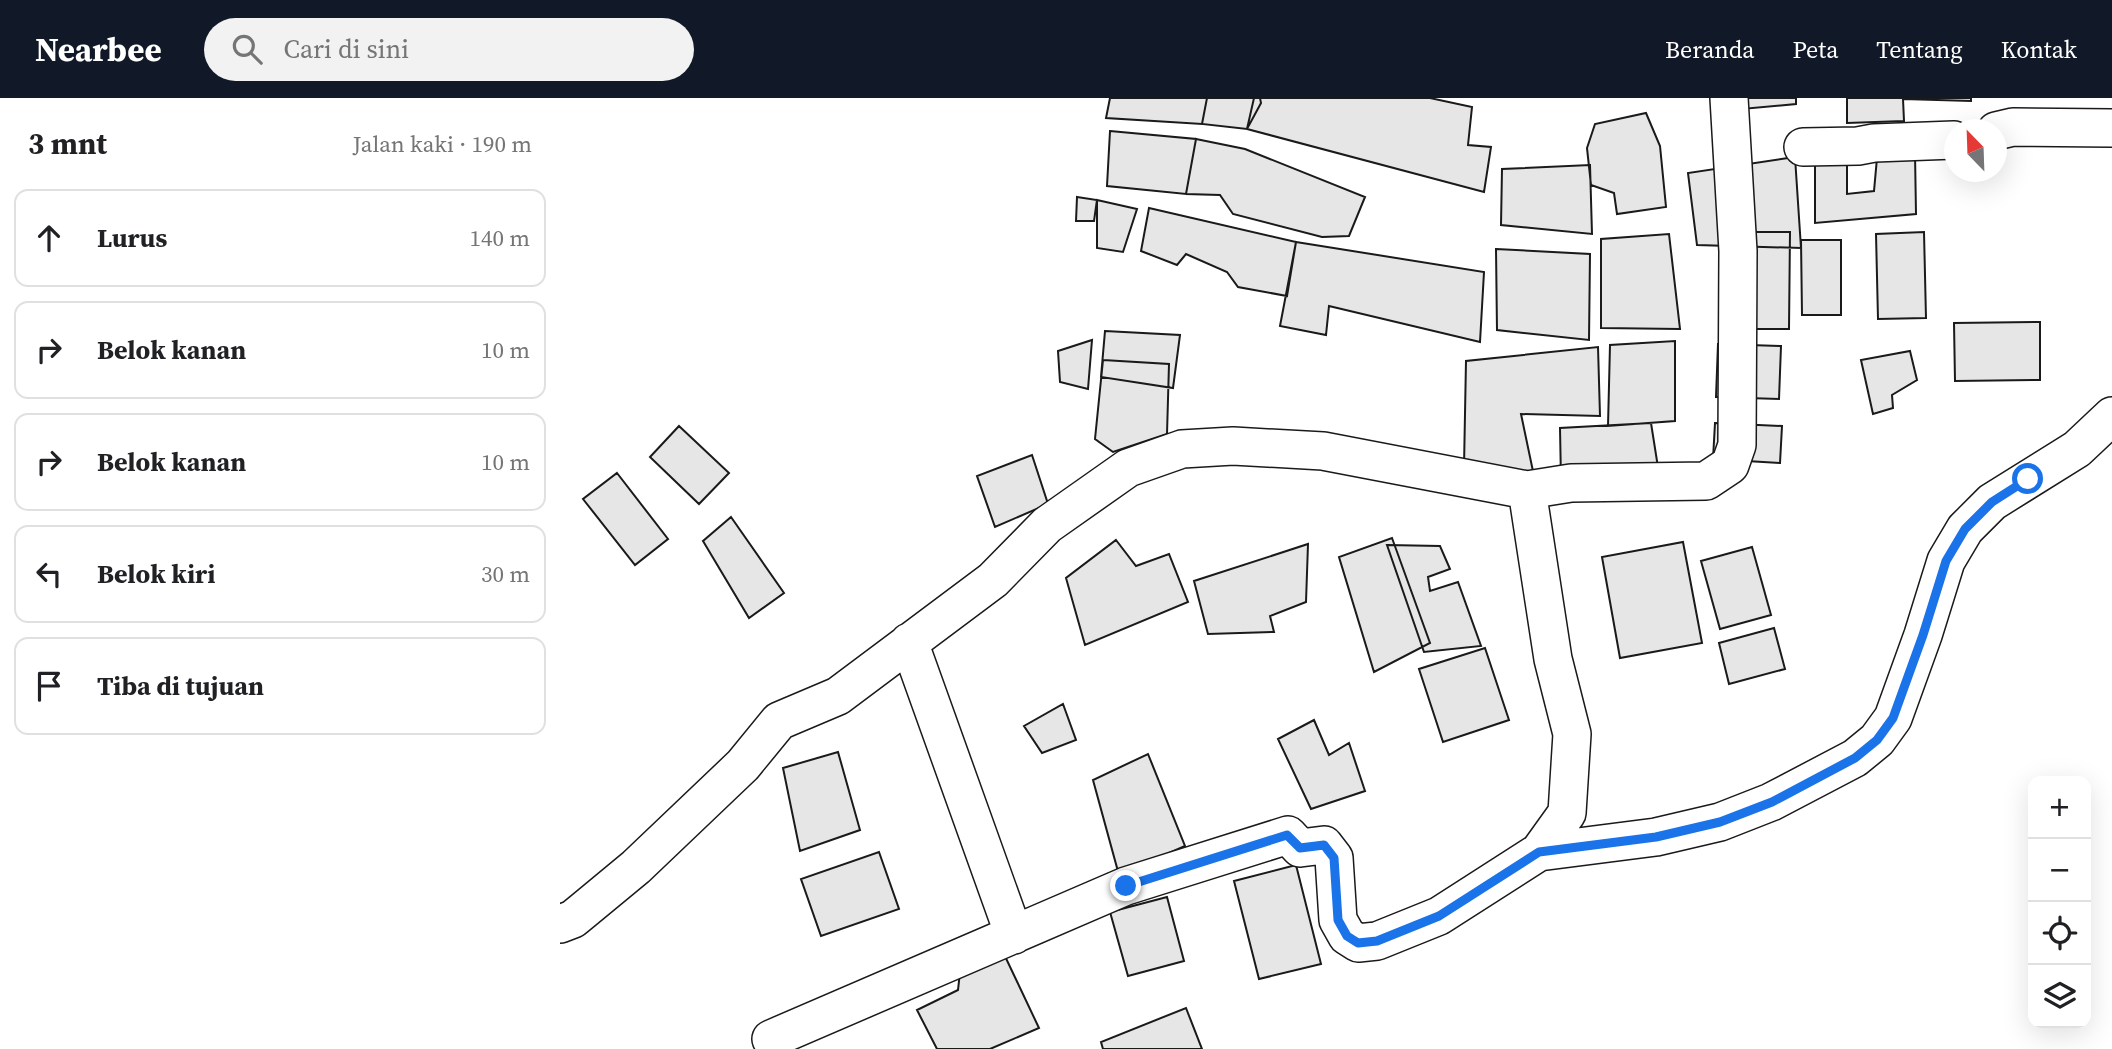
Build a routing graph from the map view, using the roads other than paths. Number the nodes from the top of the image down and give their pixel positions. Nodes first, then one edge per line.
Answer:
1 (1729, 98) edge
2 (2007, 128) edge
3 (2112, 128) edge
4 (1944, 140) edge
5 (1802, 147) dead end
6 (2112, 416) edge
7 (1527, 490) junction
8 (909, 642) junction
9 (1539, 852) junction
10 (560, 924) edge
11 (1014, 935) junction
12 (771, 1039) dead end

1 - 7 street
2 - 3 street
4 - 5 street
6 - 9 street
7 - 8 street
7 - 9 street
8 - 10 street
8 - 11 street
9 - 11 street
11 - 12 street

